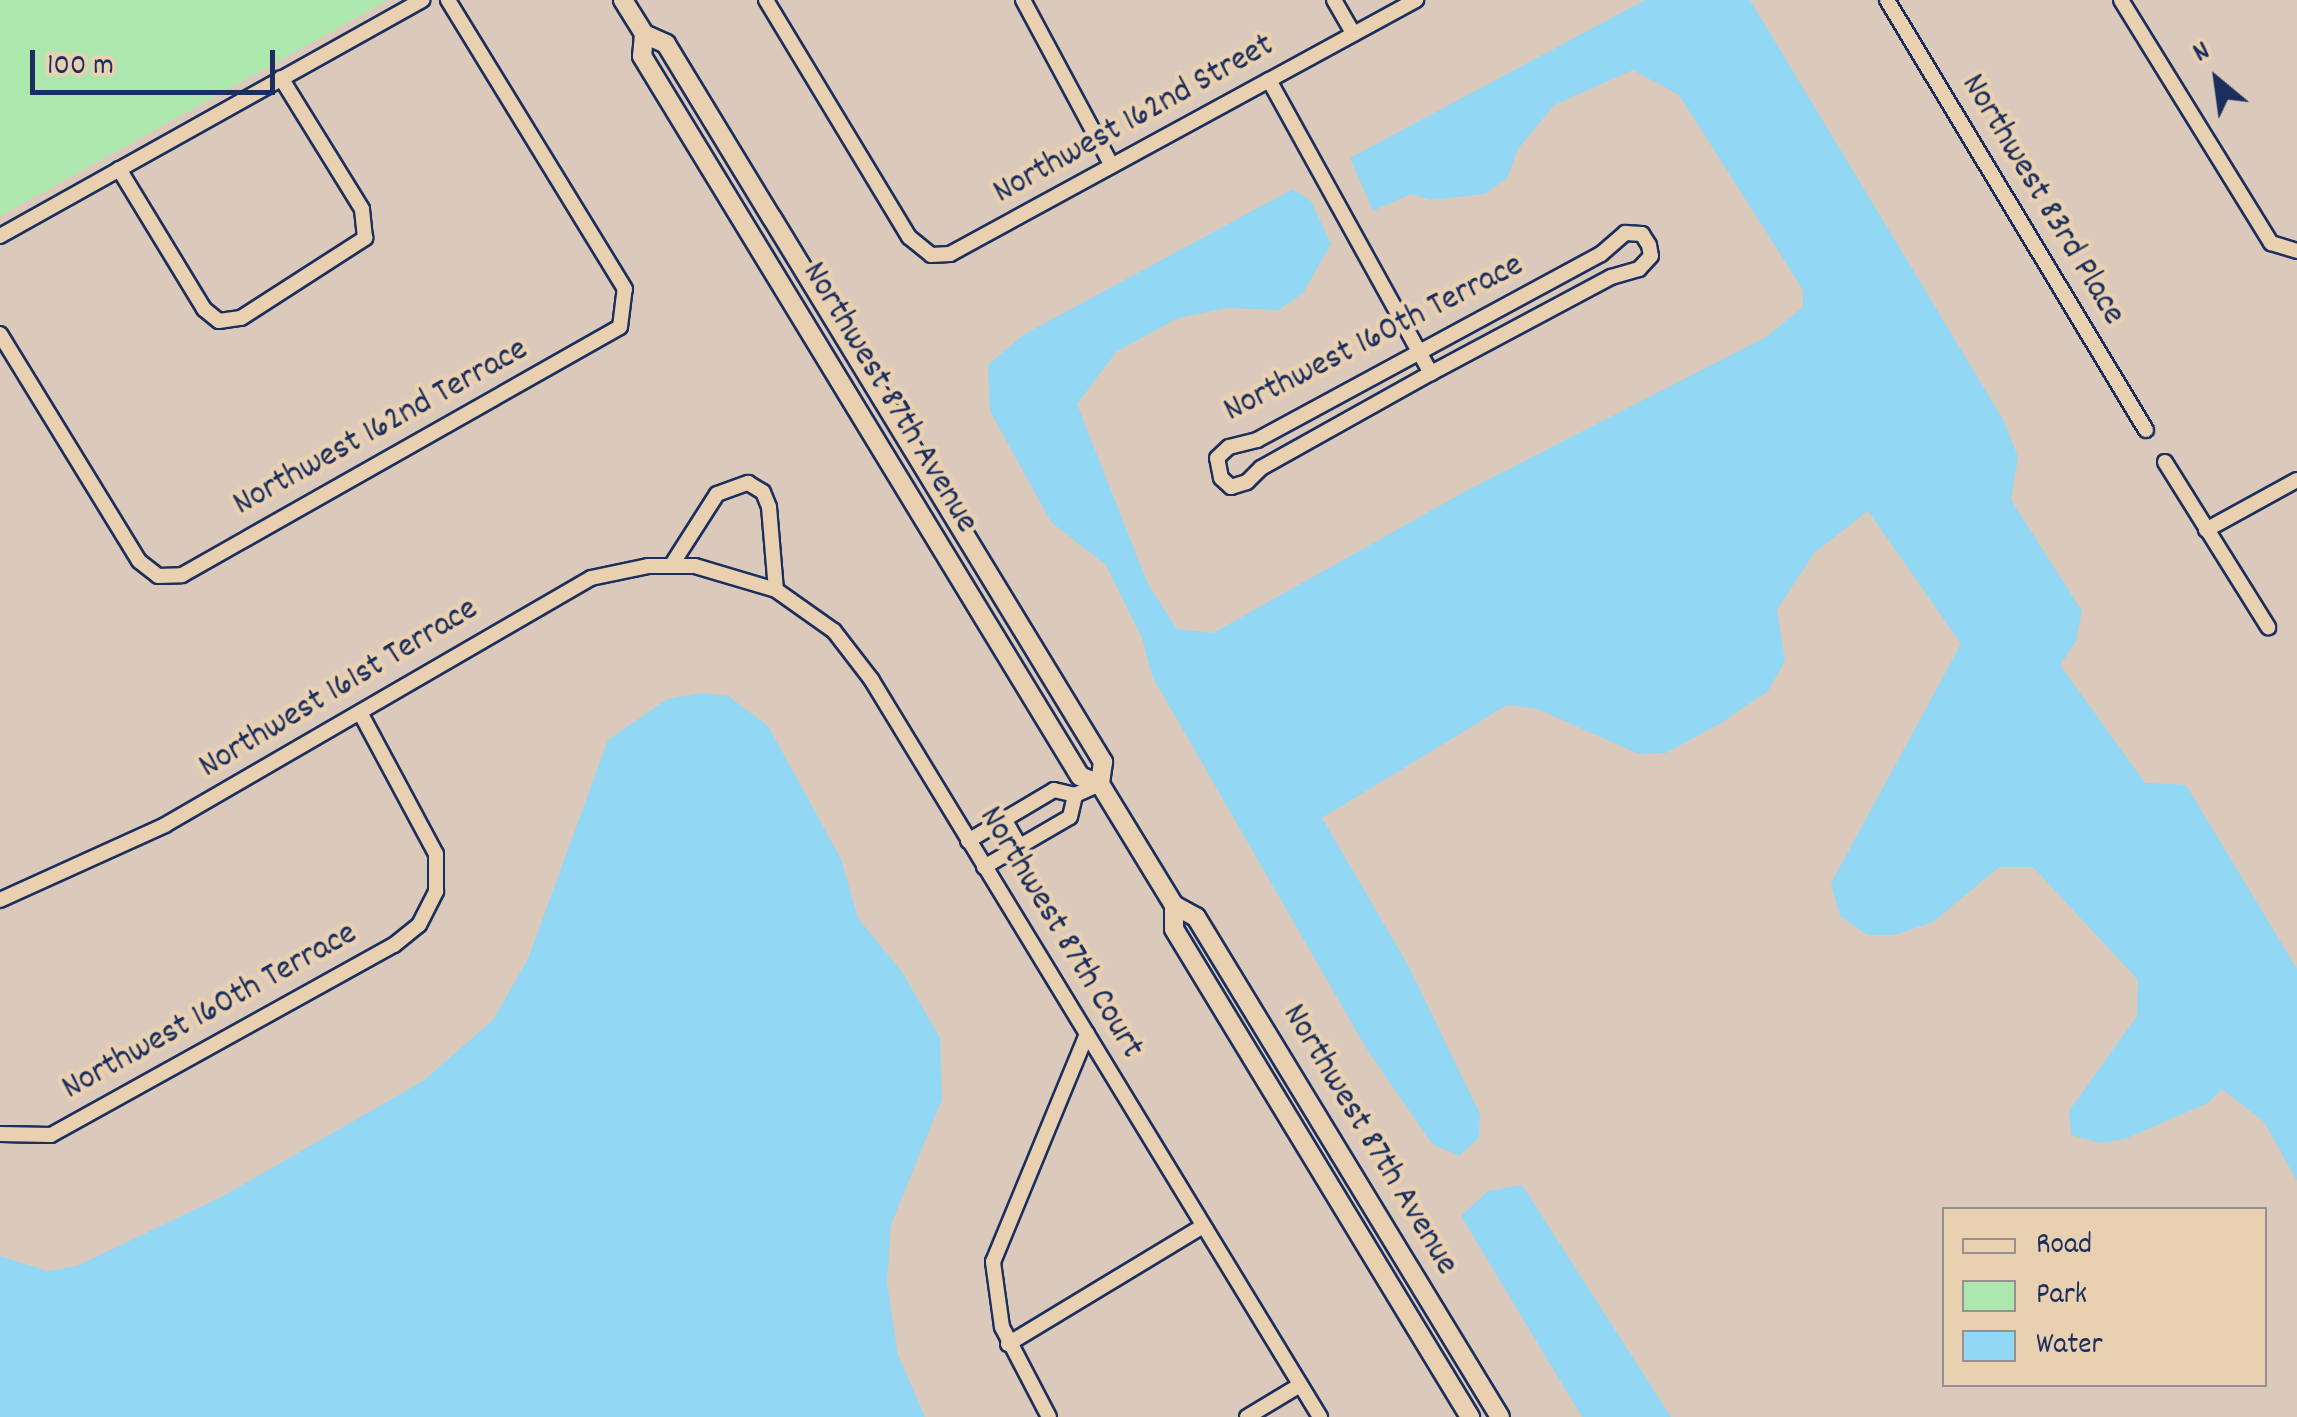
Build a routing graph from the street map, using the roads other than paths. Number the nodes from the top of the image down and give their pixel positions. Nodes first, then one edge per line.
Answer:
1 (422, 0) edge
2 (448, 0) edge
3 (623, 0) edge
4 (766, 0) edge
5 (1023, 0) edge
6 (1334, 0) edge
7 (1416, 0) edge
8 (1887, 0) edge
9 (2121, 0) edge
10 (644, 34) junction
11 (1354, 34) junction
12 (282, 78) junction
13 (1269, 80) junction
14 (1112, 166) junction
15 (119, 169) junction
16 (0, 236) edge
17 (2297, 252) edge
18 (0, 334) edge
19 (1418, 351) junction
20 (1431, 373) junction
21 (2146, 430) dead end
22 (2164, 462) dead end
23 (2297, 480) edge
24 (2206, 530) junction
25 (671, 566) junction
26 (716, 570) joint
27 (776, 590) junction
28 (2268, 627) dead end
29 (361, 714) junction
30 (1100, 784) junction
31 (1075, 795) junction
32 (1004, 819) junction
33 (968, 840) junction
34 (1020, 847) junction
35 (984, 867) junction
36 (0, 900) edge
37 (1174, 905) junction
38 (1087, 1034) junction
39 (0, 1134) edge
40 (1203, 1226) junction
41 (1008, 1344) junction
42 (1300, 1384) junction
43 (1049, 1417) edge
44 (1247, 1417) edge
45 (1320, 1417) edge
46 (1470, 1417) edge
47 (1500, 1417) edge

1 - 12 street
2 - 18 street, Northwest 162nd Terrace
3 - 10 street, Northwest 87th Avenue
4 - 14 street, Northwest 162nd Street
5 - 14 street
6 - 11 street
7 - 11 street, Northwest 162nd Street
8 - 21 street, Northwest 83rd Place
9 - 17 street
10 - 30 street, Northwest 87th Avenue
10 - 30 street, Northwest 87th Avenue
11 - 13 street, Northwest 162nd Street
12 - 15 street
12 - 15 street
13 - 14 street, Northwest 162nd Street
13 - 19 street
15 - 16 street
19 - 20 street
19 - 20 street, Northwest 160th Terrace
19 - 20 street, Northwest 160th Terrace
22 - 24 street
23 - 24 street
24 - 28 street
25 - 26 street, Northwest 161st Terrace
25 - 27 street
25 - 29 street, Northwest 161st Terrace
26 - 27 street, Northwest 87th Court
27 - 33 street, Northwest 87th Court
29 - 36 street, Northwest 161st Terrace
29 - 39 street, Northwest 160th Terrace
30 - 31 street
30 - 37 street, Northwest 87th Avenue
31 - 32 street
31 - 34 street
32 - 33 street
32 - 34 street
33 - 35 street, Northwest 87th Court
34 - 35 street
35 - 38 street, Northwest 87th Court
37 - 46 street, Northwest 87th Avenue
37 - 47 street, Northwest 87th Avenue
38 - 40 street, Northwest 87th Court
38 - 41 street
40 - 41 street
40 - 42 street, Northwest 87th Court
41 - 43 street
42 - 44 street
42 - 45 street, Northwest 87th Court

